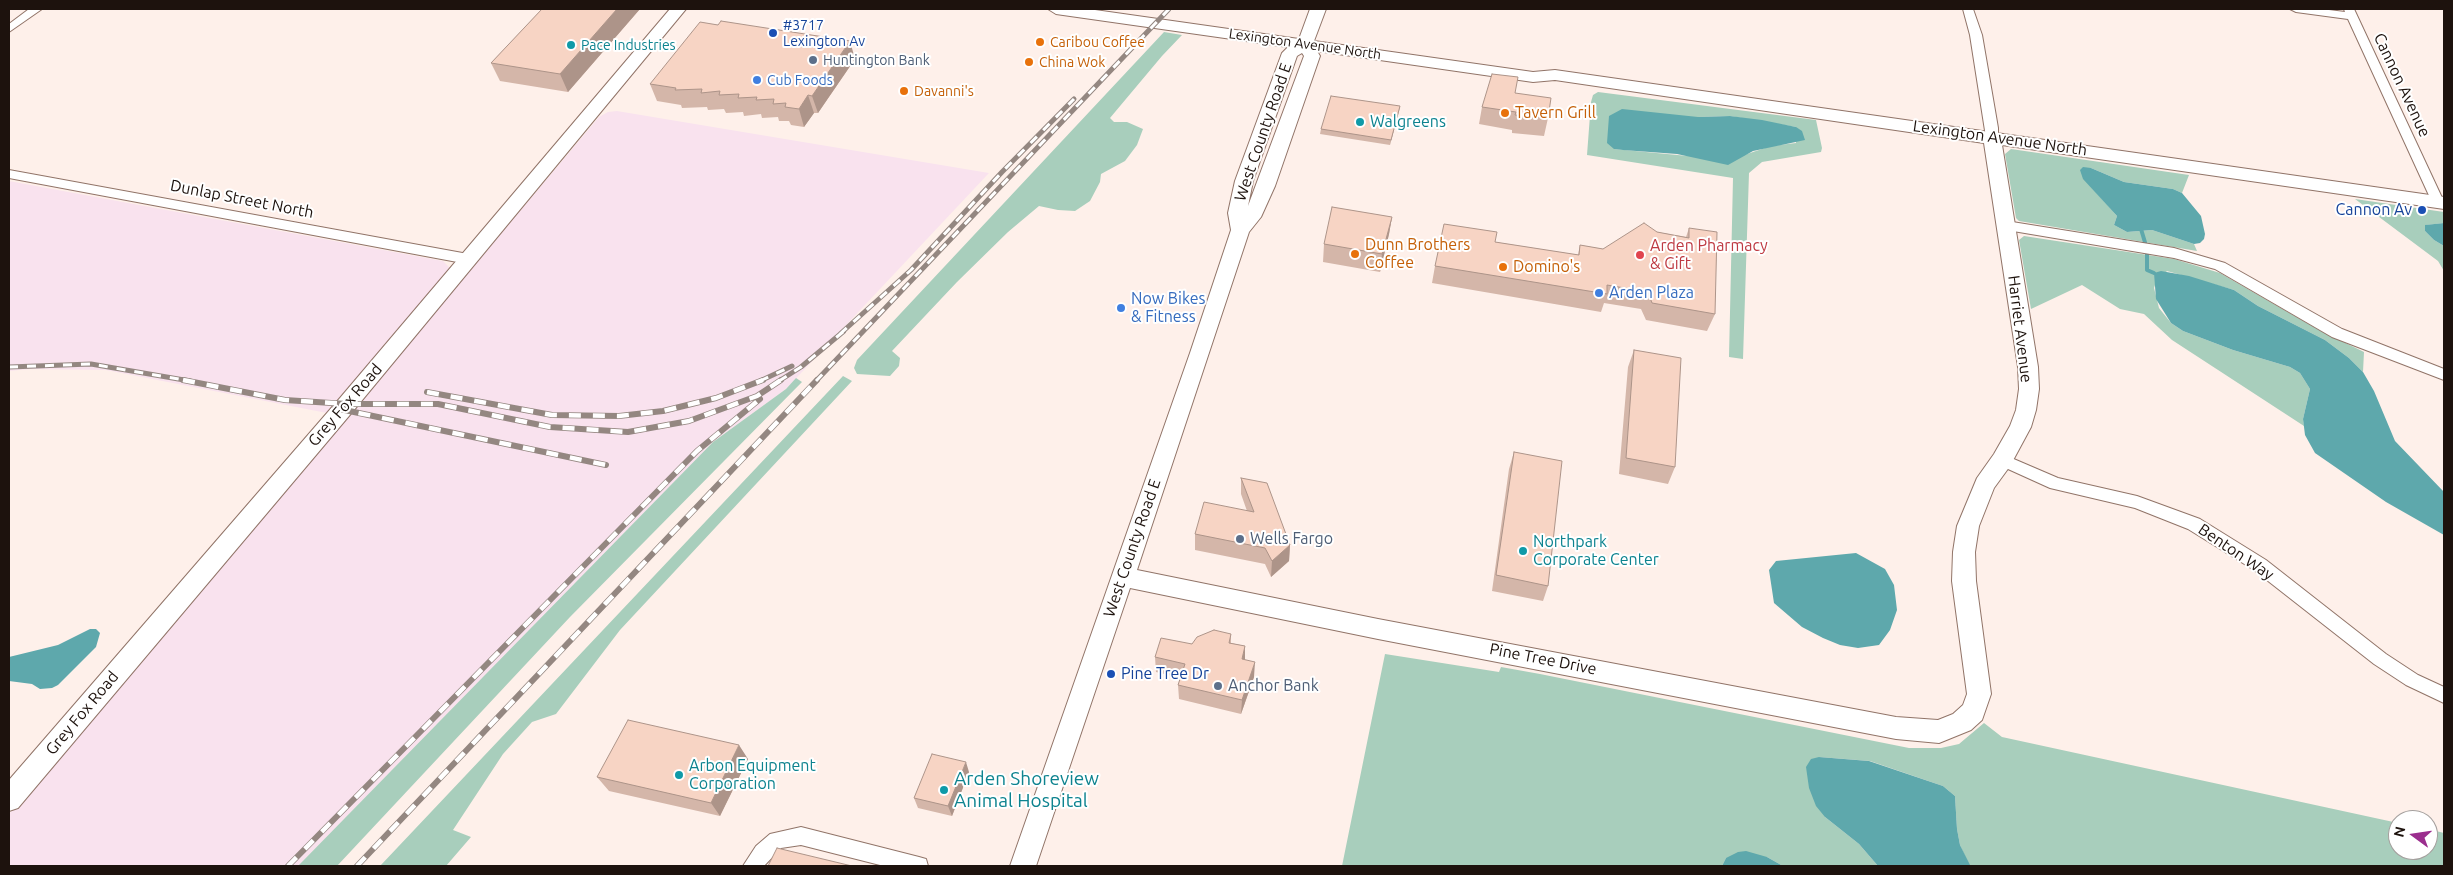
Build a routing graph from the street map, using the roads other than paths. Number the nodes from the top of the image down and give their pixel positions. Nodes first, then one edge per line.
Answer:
1 (36, 9) edge
2 (678, 9) edge
3 (1056, 9) edge
4 (1141, 9) edge
5 (1318, 9) edge
6 (1968, 9) edge
7 (2296, 9) edge
8 (2351, 12) edge
9 (9, 29) edge
10 (1308, 38) junction
11 (1992, 137) junction
12 (9, 174) edge
13 (2441, 202) edge
14 (2006, 226) junction
15 (468, 259) junction
16 (2444, 375) edge
17 (2002, 460) junction
18 (1123, 576) junction
19 (2444, 695) edge
20 (1962, 722) joint
21 (9, 799) edge
22 (752, 866) edge
23 (919, 866) edge
24 (1023, 866) edge

1 - 9 street
2 - 15 street, Grey Fox Road
3 - 10 street, Lexington Avenue North
4 - 10 street, Lexington Avenue North
5 - 10 street, West County Road E
6 - 11 street, Harriet Avenue
7 - 8 street
8 - 13 street, Cannon Avenue
10 - 11 street, Lexington Avenue North
10 - 18 street, West County Road E
11 - 13 street, Lexington Avenue North
11 - 14 street, Harriet Avenue
12 - 15 street, Dunlap Street North
14 - 16 street
14 - 17 street, Harriet Avenue
15 - 21 street, Grey Fox Road
17 - 19 street, Benton Way
17 - 20 street, Harriet Avenue
18 - 20 street, Pine Tree Drive
18 - 24 street, West County Road E
22 - 23 street

